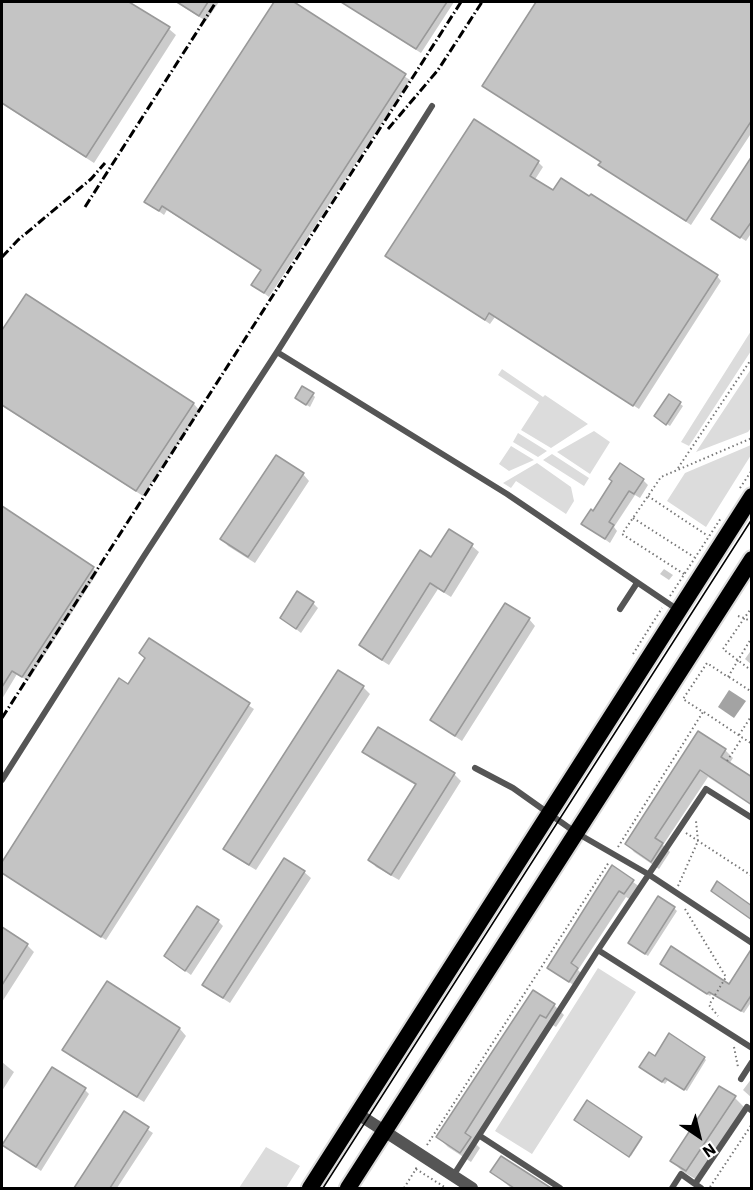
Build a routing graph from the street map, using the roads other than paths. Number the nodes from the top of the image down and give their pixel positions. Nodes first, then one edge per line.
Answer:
1 (432, 106) dead end
2 (277, 352) junction
3 (745, 492) edge
4 (752, 559) edge
5 (637, 583) junction
6 (620, 609) dead end
7 (678, 611) junction
8 (476, 768) dead end
9 (2, 780) edge
10 (549, 813) junction
11 (752, 818) edge
12 (575, 832) junction
13 (648, 874) junction
14 (752, 943) edge
15 (598, 950) junction
16 (752, 1048) edge
17 (752, 1062) edge
18 (741, 1079) road end
19 (752, 1111) edge
20 (358, 1113) junction
21 (384, 1131) junction
22 (480, 1136) junction
23 (453, 1176) junction
24 (698, 1186) edge
25 (310, 1188) edge
26 (348, 1188) edge
27 (472, 1188) edge
28 (560, 1188) edge
29 (672, 1188) edge

1 - 2 lane
2 - 5 lane
2 - 9 lane
3 - 7 highway
4 - 12 highway
5 - 6 lane
5 - 7 lane
7 - 10 highway
8 - 10 lane
10 - 12 lane
10 - 20 highway
11 - 13 lane
12 - 13 lane
12 - 21 highway
13 - 14 lane
13 - 15 lane
15 - 16 lane
15 - 22 lane
17 - 18 lane
19 - 24 lane
20 - 21 street
20 - 25 highway
21 - 23 street
21 - 26 highway
22 - 23 lane
22 - 28 lane
23 - 27 street
24 - 29 lane

